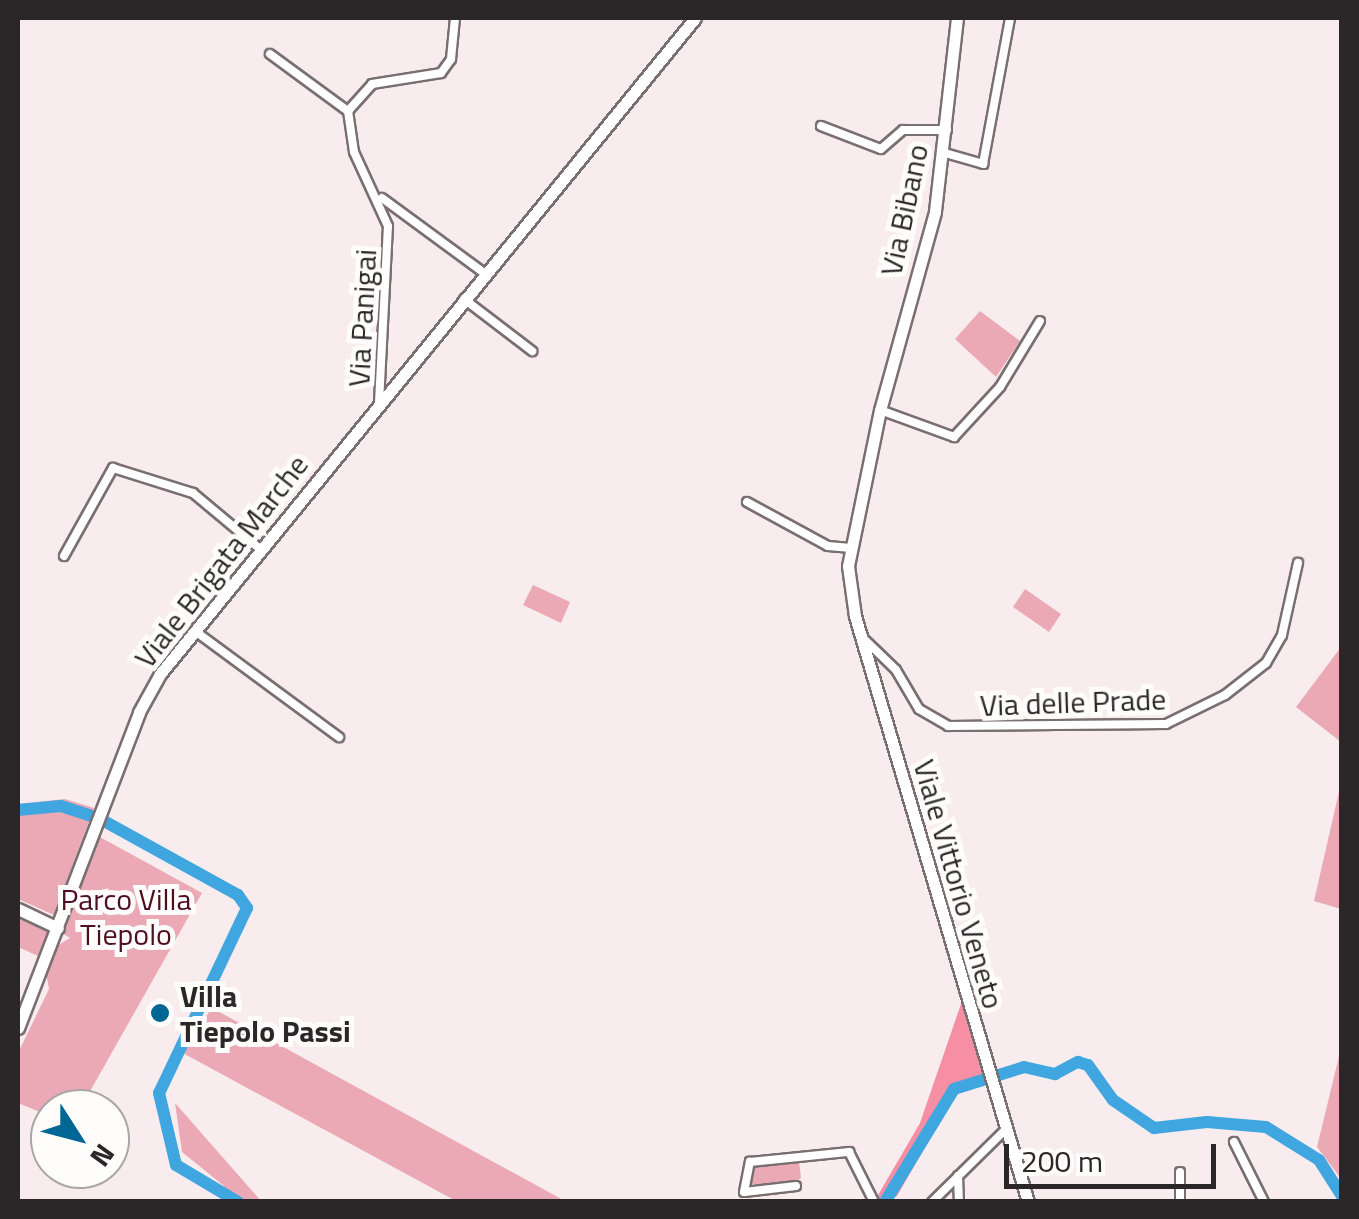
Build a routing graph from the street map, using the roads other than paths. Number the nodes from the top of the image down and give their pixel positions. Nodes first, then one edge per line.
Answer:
1 (455, 18) edge
2 (694, 18) edge
3 (957, 18) edge
4 (1010, 18) edge
5 (270, 54) dead end
6 (348, 111) junction
7 (821, 126) dead end
8 (947, 130) junction
9 (944, 152) junction
10 (382, 198) dead end
11 (484, 273) junction
12 (463, 298) junction
13 (1040, 320) dead end
14 (532, 350) dead end
15 (379, 403) junction
16 (880, 410) junction
17 (747, 502) dead end
18 (850, 548) junction
19 (260, 549) junction
20 (64, 556) dead end
21 (1298, 563) dead end
22 (195, 631) junction
23 (860, 635) junction
24 (882, 710) joint
25 (338, 737) dead end
26 (18, 910) edge
27 (58, 928) junction
28 (18, 1025) edge
29 (1006, 1129) junction
30 (1234, 1142) dead end
31 (1180, 1172) dead end
32 (958, 1175) junction
33 (796, 1186) dead end
34 (874, 1202) edge
35 (932, 1202) edge
36 (960, 1202) edge
37 (1028, 1202) edge
38 (1180, 1202) edge
39 (1264, 1202) edge

1 - 6 street
2 - 11 street, Viale Brigata Marche
3 - 8 street, Via Bibano
4 - 9 street
5 - 6 street
6 - 15 street, Via Panigai
7 - 8 street, Via Bibano
8 - 9 street, Via Bibano
9 - 16 street, Via Bibano
10 - 11 street
11 - 12 street, Viale Brigata Marche
12 - 14 street
12 - 15 street, Viale Brigata Marche
13 - 16 street
15 - 19 street, Viale Brigata Marche
16 - 18 street, Via Bibano
17 - 18 street
18 - 23 street, Via Bibano
19 - 20 street
19 - 22 street, Viale Brigata Marche
21 - 23 street, Via delle Prade
22 - 25 street
22 - 27 street, Viale Brigata Marche
23 - 24 street, Via Bibano
24 - 29 street, Viale Vittorio Veneto
26 - 27 street
27 - 28 street, Viale Brigata Marche
29 - 32 street
29 - 37 street, Viale Vittorio Veneto
30 - 39 street
31 - 38 street
32 - 35 street
32 - 36 street
33 - 34 street

